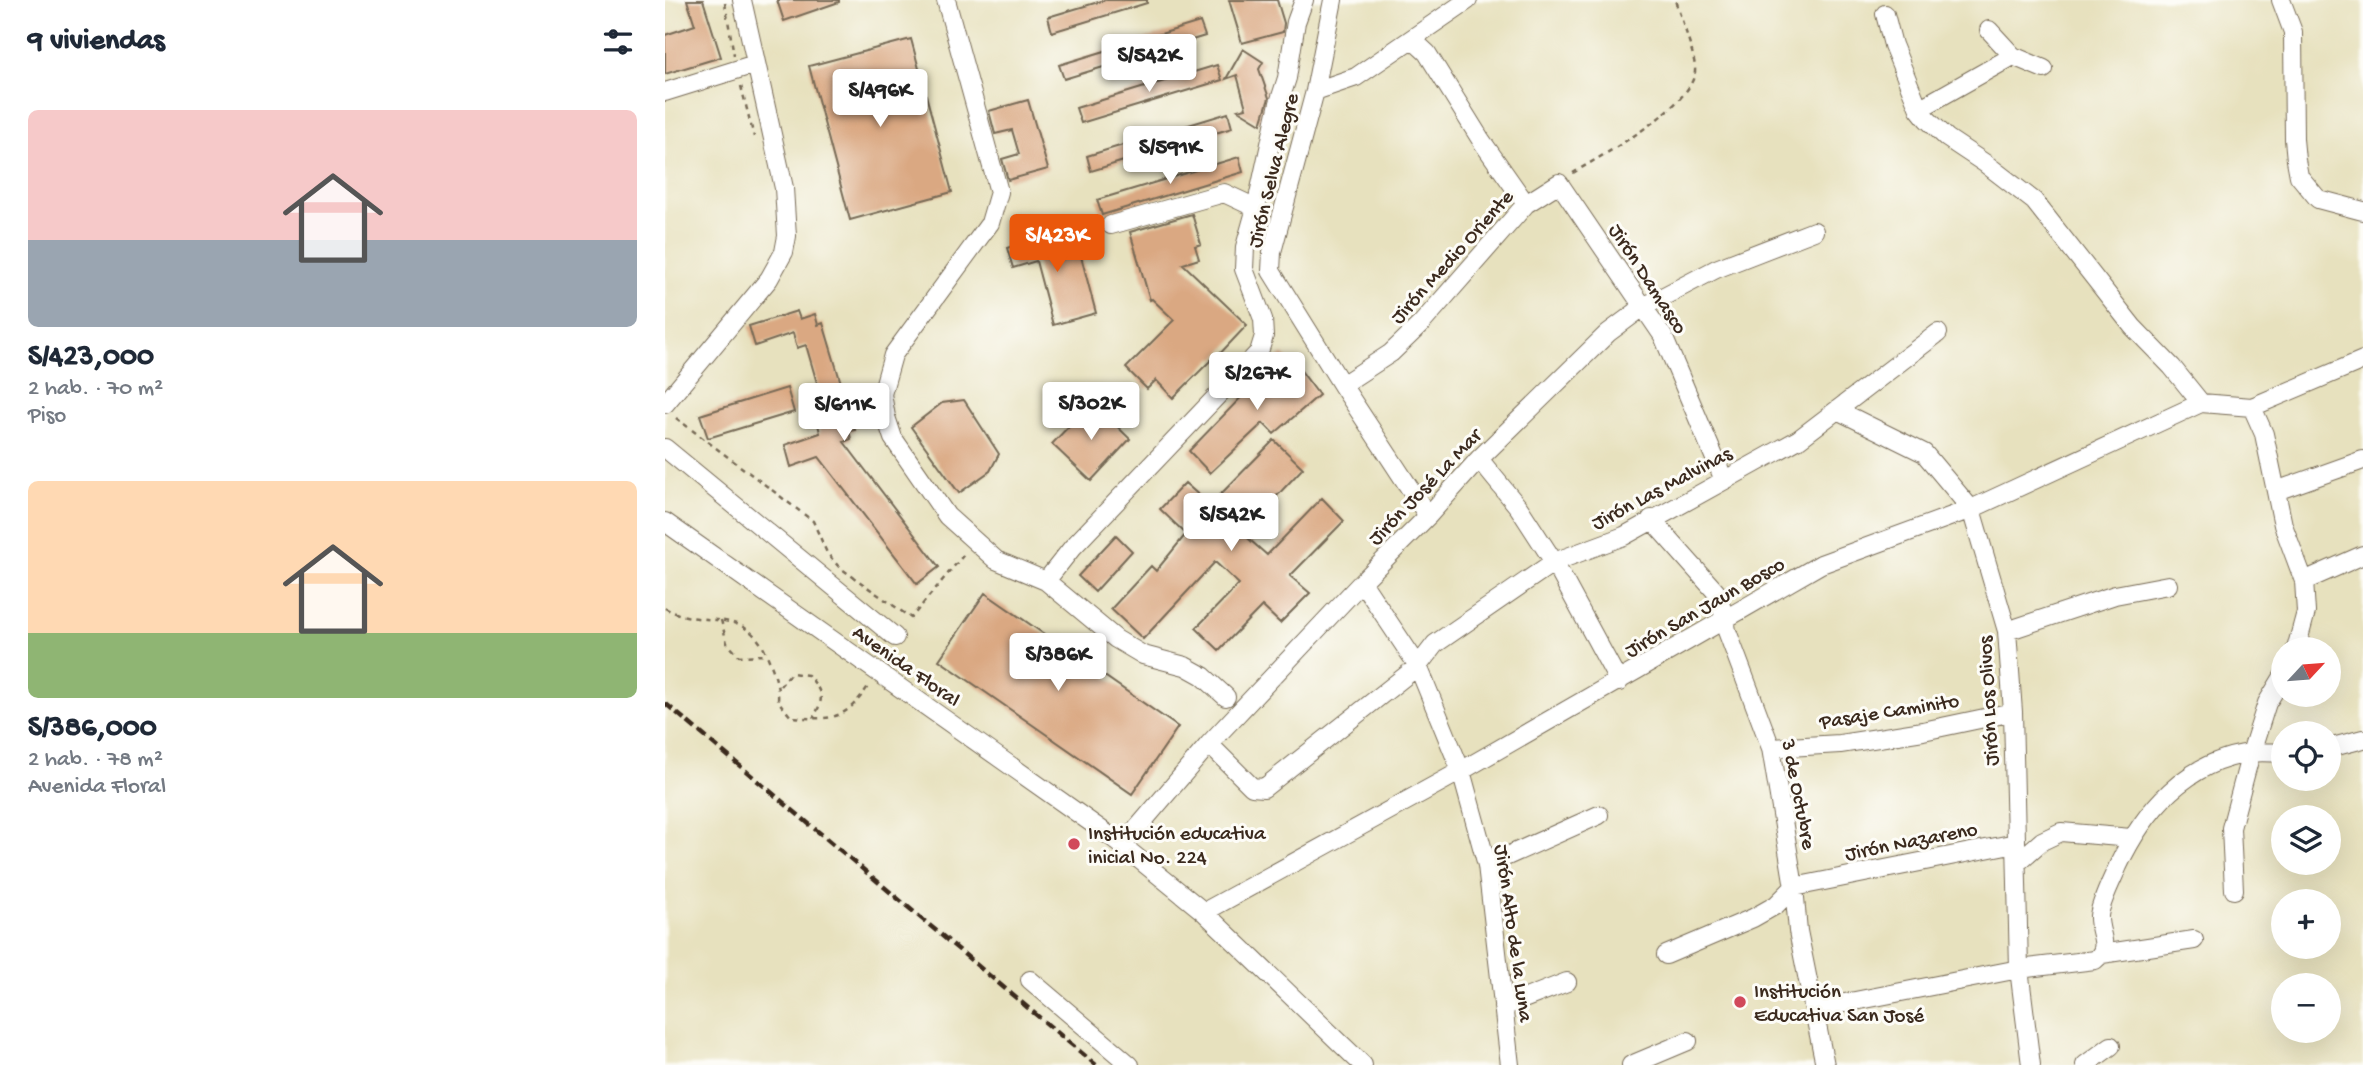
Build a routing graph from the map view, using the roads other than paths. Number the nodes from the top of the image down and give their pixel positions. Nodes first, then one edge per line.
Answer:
1 (742, 0) edge
2 (946, 0) edge
3 (1304, 0) edge
4 (1333, 0) edge
5 (1468, 0) edge
6 (2281, 0) edge
7 (1885, 14) dead end
8 (1989, 30) dead end
9 (1412, 39) junction
10 (2013, 56) junction
11 (755, 64) junction
12 (2043, 69) dead end
13 (1315, 91) junction
14 (665, 92) edge
15 (1919, 109) junction
16 (1559, 183) joint
17 (1526, 204) junction
18 (1256, 208) junction
19 (2363, 211) edge
20 (1111, 226) dead end
21 (1814, 231) dead end
22 (1643, 307) junction
23 (1938, 333) dead end
24 (2363, 360) edge
25 (1342, 385) junction
26 (2201, 403) junction
27 (2252, 407) junction
28 (670, 410) edge
29 (1837, 410) junction
30 (665, 448) edge
31 (1479, 459) junction
32 (2363, 460) edge
33 (1724, 480) junction
34 (2276, 491) junction
35 (1971, 509) junction
36 (1428, 516) junction
37 (1651, 519) junction
38 (665, 522) edge
39 (2363, 555) edge
40 (1553, 562) junction
41 (1047, 581) junction
42 (2304, 581) junction
43 (1362, 582) junction
44 (2168, 585) dead end
45 (1725, 618) junction
46 (2007, 631) junction
47 (895, 637) dead end
48 (2299, 637) edge
49 (1417, 666) junction
50 (1619, 682) junction
51 (2271, 696) edge
52 (1226, 697) dead end
53 (2013, 712) junction
54 (2363, 738) edge
55 (1209, 744) junction
56 (2341, 744) edge
57 (1771, 748) junction
58 (2251, 753) junction
59 (2271, 753) edge
60 (1461, 771) junction
61 (1599, 815) dead end
62 (2131, 838) junction
63 (2016, 843) junction
64 (1122, 846) junction
65 (2017, 863) junction
66 (1486, 865) junction
67 (1794, 887) junction
68 (2234, 890) dead end
69 (1204, 912) junction
70 (2194, 940) dead end
71 (1666, 955) dead end
72 (2098, 957) junction
73 (2019, 969) junction
74 (1030, 980) dead end
75 (1567, 982) dead end
76 (1503, 1007) junction
77 (1814, 1009) junction
78 (1688, 1041) dead end
79 (2111, 1046) dead end
80 (1130, 1065) edge
81 (1363, 1065) edge
82 (1510, 1065) edge
83 (1631, 1065) edge
84 (1825, 1065) edge
85 (2031, 1065) edge
86 (2085, 1065) edge

1 - 11 street
2 - 41 street
3 - 18 street
4 - 13 street, Jirón Selva Alegre
5 - 9 street
6 - 19 street
7 - 15 street
8 - 10 street
9 - 13 street
9 - 17 street
10 - 12 street
10 - 15 street
11 - 14 street
11 - 28 street
13 - 25 street, Jirón Selva Alegre
15 - 26 street
16 - 17 street, Jirón Medio Oriente
16 - 22 street, Jirón Damasco
17 - 25 street, Jirón Medio Oriente
18 - 20 street
18 - 41 street
21 - 22 street, Jirón José La Mar
22 - 31 street, Jirón José La Mar
22 - 33 street, Jirón Damasco
23 - 29 street, Jirón Las Malvinas
24 - 27 street
25 - 36 street, Jirón Selva Alegre
26 - 27 street, Jirón San Jaun Bosco
26 - 35 street, Jirón San Jaun Bosco
27 - 34 street
29 - 33 street, Jirón Las Malvinas
29 - 35 street, Jirón Los Olivos
30 - 47 street
31 - 36 street, Jirón José La Mar
31 - 40 street
32 - 34 street
33 - 37 street, Jirón Las Malvinas
34 - 42 street
35 - 45 street, Jirón San Jaun Bosco
35 - 46 street, Jirón Los Olivos
36 - 43 street, Jirón José La Mar
37 - 40 street, Jirón Las Malvinas
37 - 45 street, 3 de Octubre
38 - 64 street, Avenida Floral
39 - 42 street
40 - 49 street, Jirón Las Malvinas
40 - 50 street
41 - 52 street
42 - 48 street
43 - 49 street, Jirón Alto de la Luna
43 - 55 street, Jirón José La Mar
44 - 46 street
45 - 50 street, Jirón San Jaun Bosco
45 - 57 street, 3 de Octubre
46 - 53 street, Jirón Los Olivos
49 - 55 street, Jirón Las Malvinas
49 - 60 street, Jirón Alto de la Luna
50 - 60 street, Jirón San Jaun Bosco
51 - 58 street
53 - 57 street, Pasaje Caminito
53 - 63 street, Jirón Los Olivos
54 - 56 street
55 - 64 street, Jirón José La Mar
57 - 67 street, 3 de Octubre
58 - 59 street
58 - 62 street
58 - 68 street
60 - 66 street, Jirón Alto de la Luna
60 - 69 street, Jirón San Jaun Bosco
61 - 66 street
62 - 65 street
62 - 72 street
63 - 65 street, Jirón Los Olivos
63 - 67 street, Jirón Nazareno
64 - 69 street, Avenida Floral
65 - 73 street, Jirón Los Olivos
66 - 76 street, Jirón Alto de la Luna
67 - 71 street, Jirón Nazareno
67 - 77 street, 3 de Octubre
69 - 81 street, Avenida Floral
70 - 72 street
72 - 73 street
73 - 77 street
73 - 85 street, Jirón Los Olivos
74 - 80 street
75 - 76 street
76 - 82 street, Jirón Alto de la Luna
77 - 84 street, 3 de Octubre
78 - 83 street
79 - 86 street

